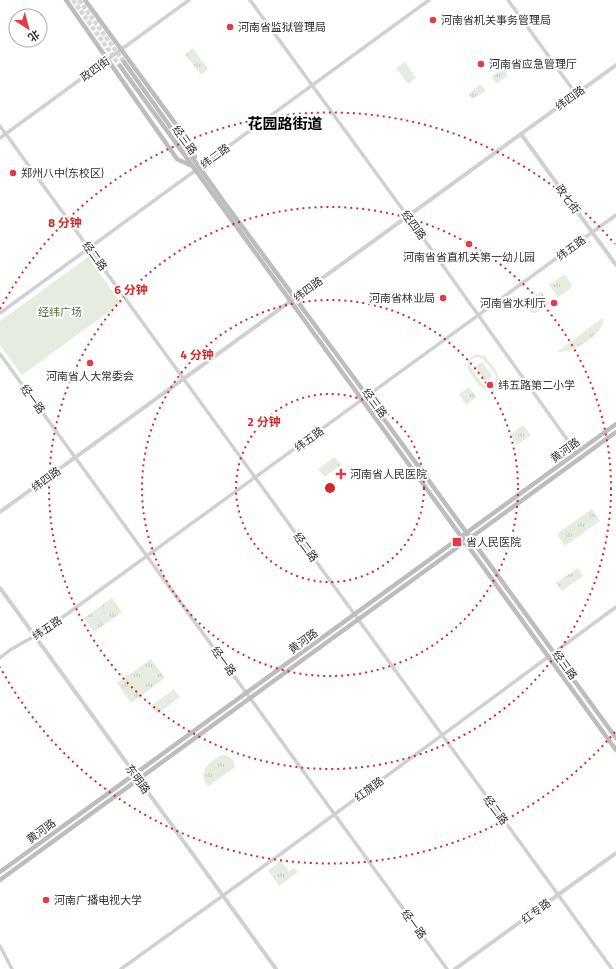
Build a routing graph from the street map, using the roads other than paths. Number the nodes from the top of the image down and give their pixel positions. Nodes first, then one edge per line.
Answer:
1 (66, 0) edge
2 (85, 0) edge
3 (189, 0) edge
4 (250, 0) edge
5 (429, 0) edge
6 (508, 0) edge
7 (121, 50) junction
8 (108, 59) junction
9 (122, 64) tunnel mouth
10 (616, 65) edge
11 (312, 85) junction
12 (576, 94) junction
13 (0, 126) edge
14 (6, 134) junction
15 (521, 134) junction
16 (0, 138) edge
17 (194, 164) junction
18 (198, 169) junction
19 (616, 215) edge
20 (408, 216) junction
21 (592, 232) junction
22 (89, 248) junction
23 (616, 265) edge
24 (296, 298) junction
25 (290, 302) junction
26 (0, 313) edge
27 (479, 315) junction
28 (0, 354) edge
29 (184, 379) junction
30 (368, 396) junction
31 (362, 400) junction
32 (616, 424) edge
33 (616, 432) edge
34 (576, 452) junction
35 (75, 458) junction
36 (255, 478) junction
37 (0, 512) edge
38 (466, 532) junction
39 (461, 536) junction
40 (470, 538) junction
41 (465, 542) junction
42 (147, 556) junction
43 (0, 588) edge
44 (616, 607) edge
45 (354, 614) junction
46 (358, 620) junction
47 (35, 636) junction
48 (554, 653) junction
49 (548, 657) junction
50 (0, 658) edge
51 (246, 693) junction
52 (250, 698) junction
53 (442, 735) junction
54 (616, 738) edge
55 (616, 750) edge
56 (135, 774) junction
57 (139, 779) junction
58 (335, 814) junction
59 (616, 853) edge
60 (0, 872) edge
61 (0, 880) edge
62 (223, 895) junction
63 (557, 895) junction
64 (0, 946) edge
65 (12, 969) edge
66 (121, 969) edge
67 (276, 969) edge
68 (447, 969) edge
69 (455, 969) edge
70 (612, 969) edge

1 - 8 main road
2 - 7 main road
3 - 7 street, 政四街
4 - 11 street, 经四路
5 - 11 street, 纬二路
6 - 12 street
7 - 8 street, 政四街
7 - 17 main road
8 - 14 street, 政四街
8 - 17 main road
9 - 17 main road, 经三路
10 - 12 street, 纬四路
11 - 18 street, 纬二路
11 - 20 street, 经四路
12 - 15 street, 纬四路
13 - 14 street, 经二路
14 - 16 street, 政四街
14 - 22 street, 经二路
15 - 20 street, 纬四路
15 - 21 street, 政七街
17 - 18 main road, 经三路
18 - 22 street, 纬二路
18 - 24 main road, 经三路
18 - 25 main road, 经三路
19 - 21 street, 纬五路
20 - 24 street, 纬四路
20 - 27 street, 经四路
21 - 23 street, 政七街
21 - 27 street, 纬五路
22 - 26 street, 纬二路
22 - 29 street, 经二路
24 - 25 street, 纬四路
24 - 30 main road, 经三路
25 - 29 street, 纬四路
25 - 31 main road, 经三路
27 - 30 street, 纬五路
27 - 34 street, 经四路
28 - 35 street, 经一路
29 - 35 street, 纬四路
29 - 36 street, 经二路
30 - 31 street, 纬五路
30 - 38 main road, 经三路
31 - 36 street, 纬五路
31 - 39 main road, 经三路
32 - 34 main road, 黄河路
33 - 40 main road, 黄河路
34 - 38 main road, 黄河路
35 - 37 street, 纬四路
35 - 42 street, 经一路
36 - 42 street, 纬五路
36 - 45 street, 经二路
38 - 39 main road, 黄河路
38 - 40 main road, 经三路
39 - 41 main road, 经三路
39 - 45 main road, 黄河路
40 - 41 main road, 黄河路
40 - 48 main road, 经三路
41 - 46 main road, 黄河路
41 - 49 main road, 经三路
42 - 47 street, 纬五路
42 - 51 street, 经一路
43 - 47 street, 东明路
44 - 48 street, 红旗路
45 - 46 street, 经二路
45 - 51 main road, 黄河路
46 - 52 main road, 黄河路
46 - 53 street, 经二路
47 - 50 street, 纬五路
47 - 56 street, 东明路
48 - 49 street, 红旗路
48 - 54 main road, 经三路
49 - 53 street, 红旗路
49 - 55 main road, 经三路
51 - 52 street, 经一路
51 - 56 main road, 黄河路
52 - 57 main road, 黄河路
52 - 58 street, 经一路
53 - 58 street, 红旗路
53 - 63 street, 经二路
56 - 57 street, 东明路
56 - 60 main road, 黄河路
57 - 61 main road, 黄河路
57 - 62 street, 东明路
58 - 62 street, 红旗路
58 - 68 street, 经一路
59 - 63 street, 红专路
62 - 66 street, 红旗路
62 - 67 street, 东明路
63 - 69 street, 红专路
63 - 70 street, 经二路
64 - 65 street

